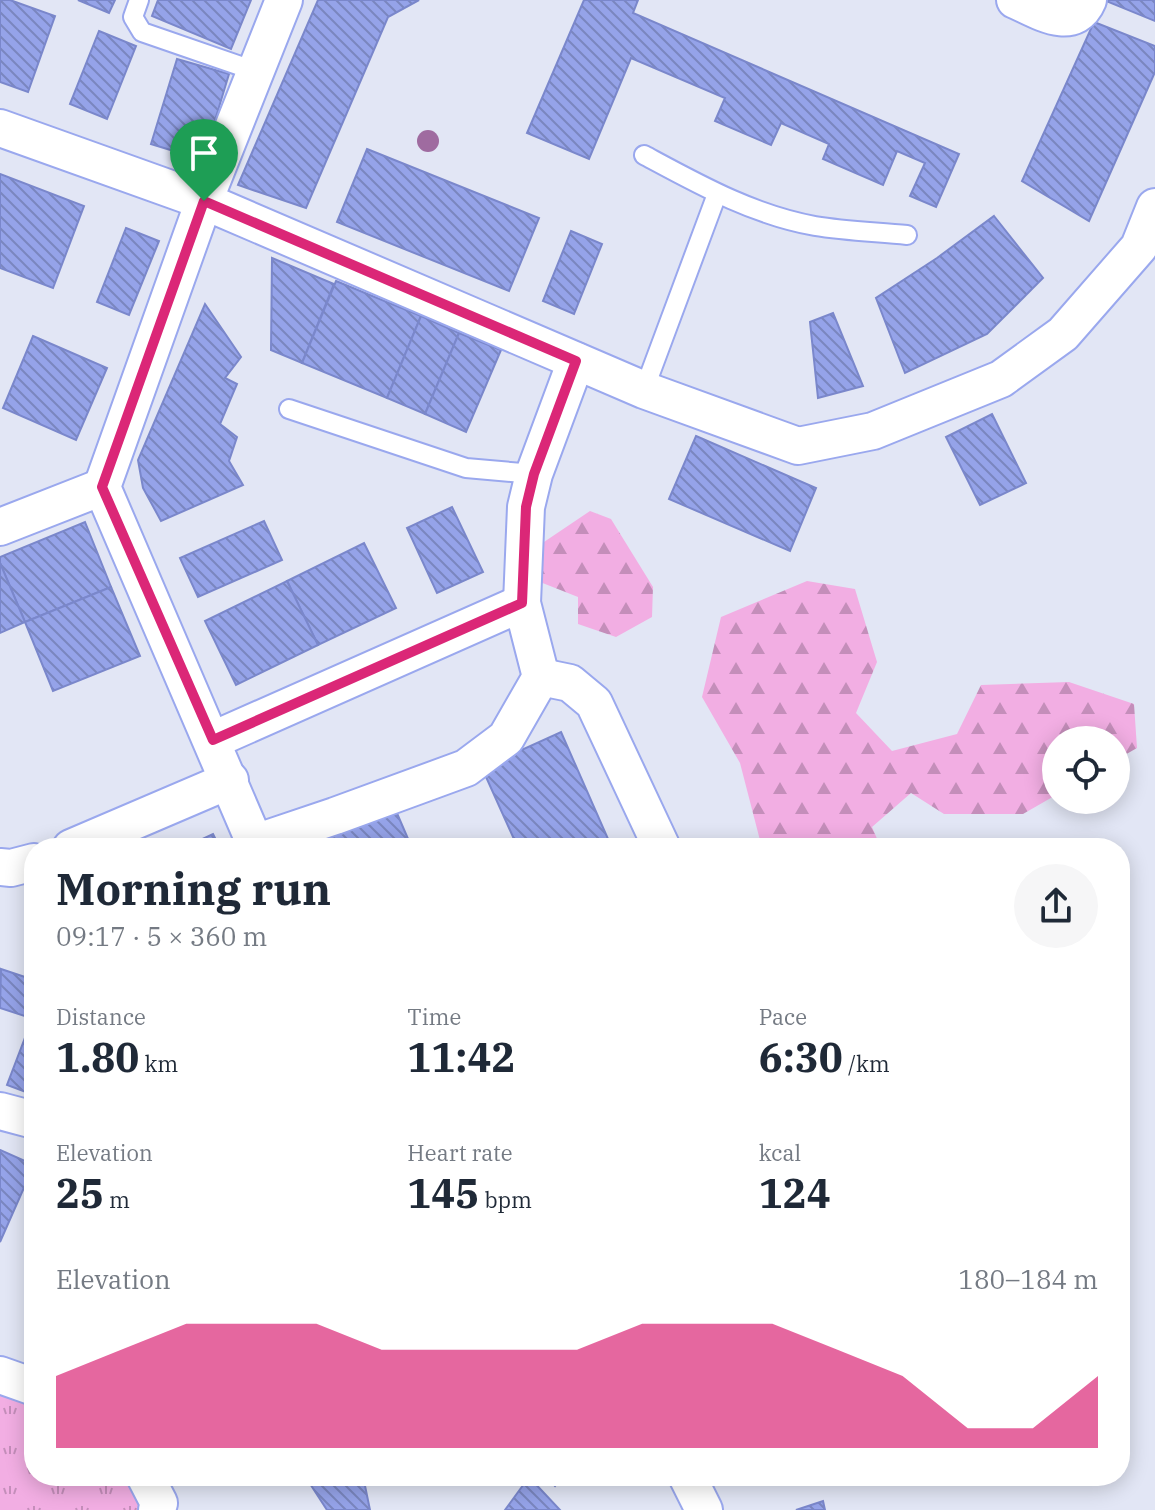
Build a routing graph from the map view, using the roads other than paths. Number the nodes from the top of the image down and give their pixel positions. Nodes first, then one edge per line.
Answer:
1 (139, 0) edge
2 (284, 0) edge
3 (1015, 0) edge
4 (1088, 0) edge
5 (255, 71) junction
6 (0, 128) edge
7 (644, 155) dead end
8 (717, 194) junction
9 (204, 201) junction
10 (1155, 207) edge
11 (907, 235) dead end
12 (576, 361) junction
13 (644, 390) junction
14 (289, 409) dead end
15 (534, 474) junction
16 (102, 487) junction
17 (0, 527) edge
18 (522, 603) junction
19 (541, 677) junction
20 (213, 740) junction
21 (230, 780) junction
22 (94, 838) edge
23 (253, 838) edge
24 (275, 838) edge
25 (657, 838) edge
26 (24, 865) edge
27 (0, 867) edge
28 (0, 1111) edge
29 (24, 1117) edge
30 (0, 1375) edge
31 (24, 1383) edge
32 (150, 1486) edge
33 (692, 1486) edge
34 (157, 1510) edge
35 (704, 1510) edge

1 - 5 lane
2 - 5 street
3 - 4 street
5 - 9 street
6 - 9 street
7 - 8 lane
8 - 11 lane
8 - 13 lane
9 - 12 street
9 - 16 street
10 - 13 street
12 - 13 street
12 - 15 street
14 - 15 lane
15 - 18 street
16 - 17 street
16 - 20 street
18 - 19 street
18 - 20 street
19 - 24 street
19 - 25 street
20 - 21 street
21 - 22 street
21 - 23 street
26 - 27 street
28 - 29 street
30 - 31 street
32 - 34 street
33 - 35 street

